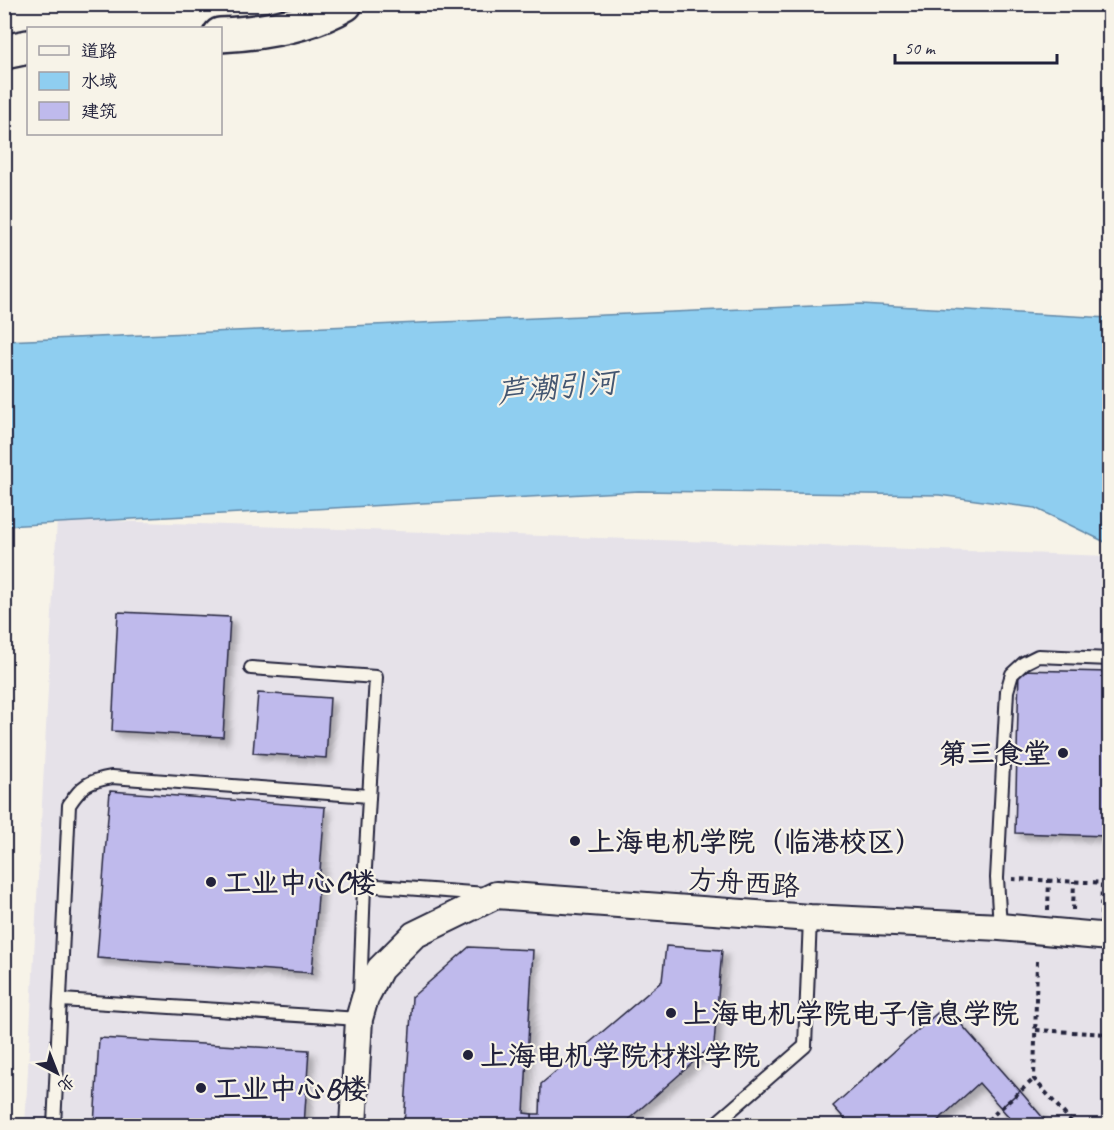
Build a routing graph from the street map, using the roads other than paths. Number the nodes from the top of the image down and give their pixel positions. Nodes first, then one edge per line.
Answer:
1 (345, 4) edge
2 (222, 35) edge
3 (27, 47) edge
4 (4, 52) edge
5 (1110, 658) edge
6 (251, 668) dead end
7 (369, 796) junction
8 (364, 885) junction
9 (496, 895) junction
10 (810, 918) junction
11 (1000, 927) junction
12 (1105, 927) edge
13 (61, 1000) junction
14 (358, 1019) junction
15 (54, 1125) edge
16 (353, 1125) edge
17 (713, 1125) edge

1 - 2 highway
3 - 4 highway
5 - 11 lane
6 - 7 lane
7 - 8 lane
7 - 13 lane
8 - 9 lane
8 - 14 lane
9 - 10 street, 方舟西路
9 - 14 street
10 - 11 street, 方舟西路
10 - 17 lane
11 - 12 street, 方舟西路
13 - 14 lane
13 - 15 lane
14 - 16 street

